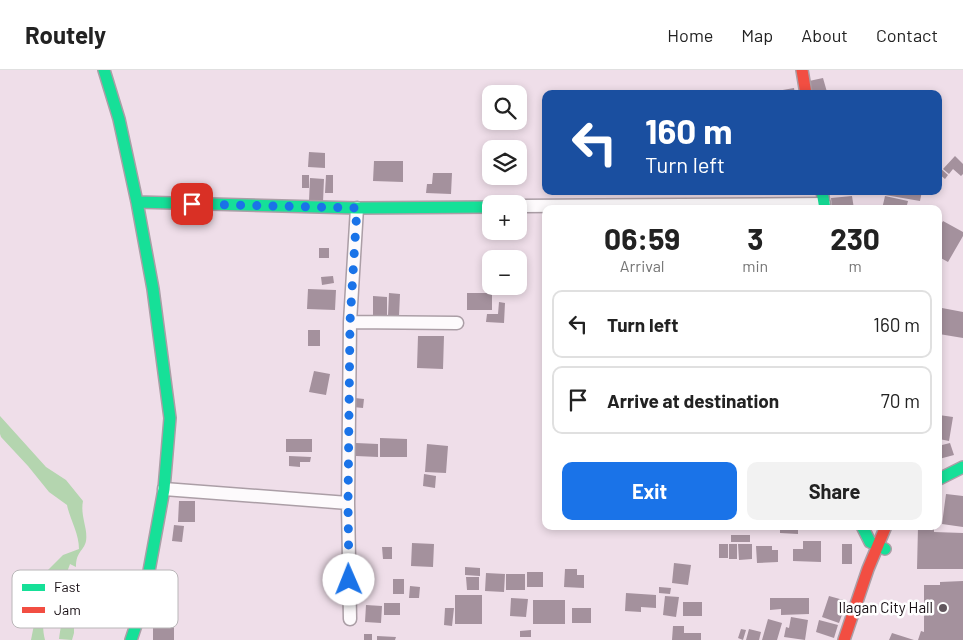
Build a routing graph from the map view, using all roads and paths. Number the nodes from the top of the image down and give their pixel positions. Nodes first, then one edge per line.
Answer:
1 (104, 70) edge
2 (802, 70) edge
3 (805, 90) edge
4 (824, 201) edge
5 (137, 202) junction
6 (580, 205) edge
7 (482, 206) edge
8 (527, 206) edge
9 (542, 206) edge
10 (357, 208) junction
11 (350, 322) junction
12 (457, 323) dead end
13 (963, 457) edge
14 (942, 467) edge
15 (963, 467) edge
16 (942, 478) edge
17 (164, 489) junction
18 (348, 503) junction
19 (864, 530) edge
20 (885, 530) edge
21 (894, 530) edge
22 (882, 548) junction
23 (149, 570) edge
24 (868, 606) dead end
25 (350, 619) dead end
26 (135, 628) edge
27 (131, 640) edge
28 (844, 640) edge

1 - 5 street
2 - 3 street
4 - 6 street
5 - 10 street
5 - 17 street
7 - 10 street
8 - 9 street
10 - 11 street
11 - 12 street
11 - 18 street
13 - 14 street
15 - 16 street
17 - 18 street
17 - 23 street
18 - 25 street
19 - 22 street
20 - 22 street
21 - 22 street
22 - 24 street
22 - 28 street
26 - 27 street

